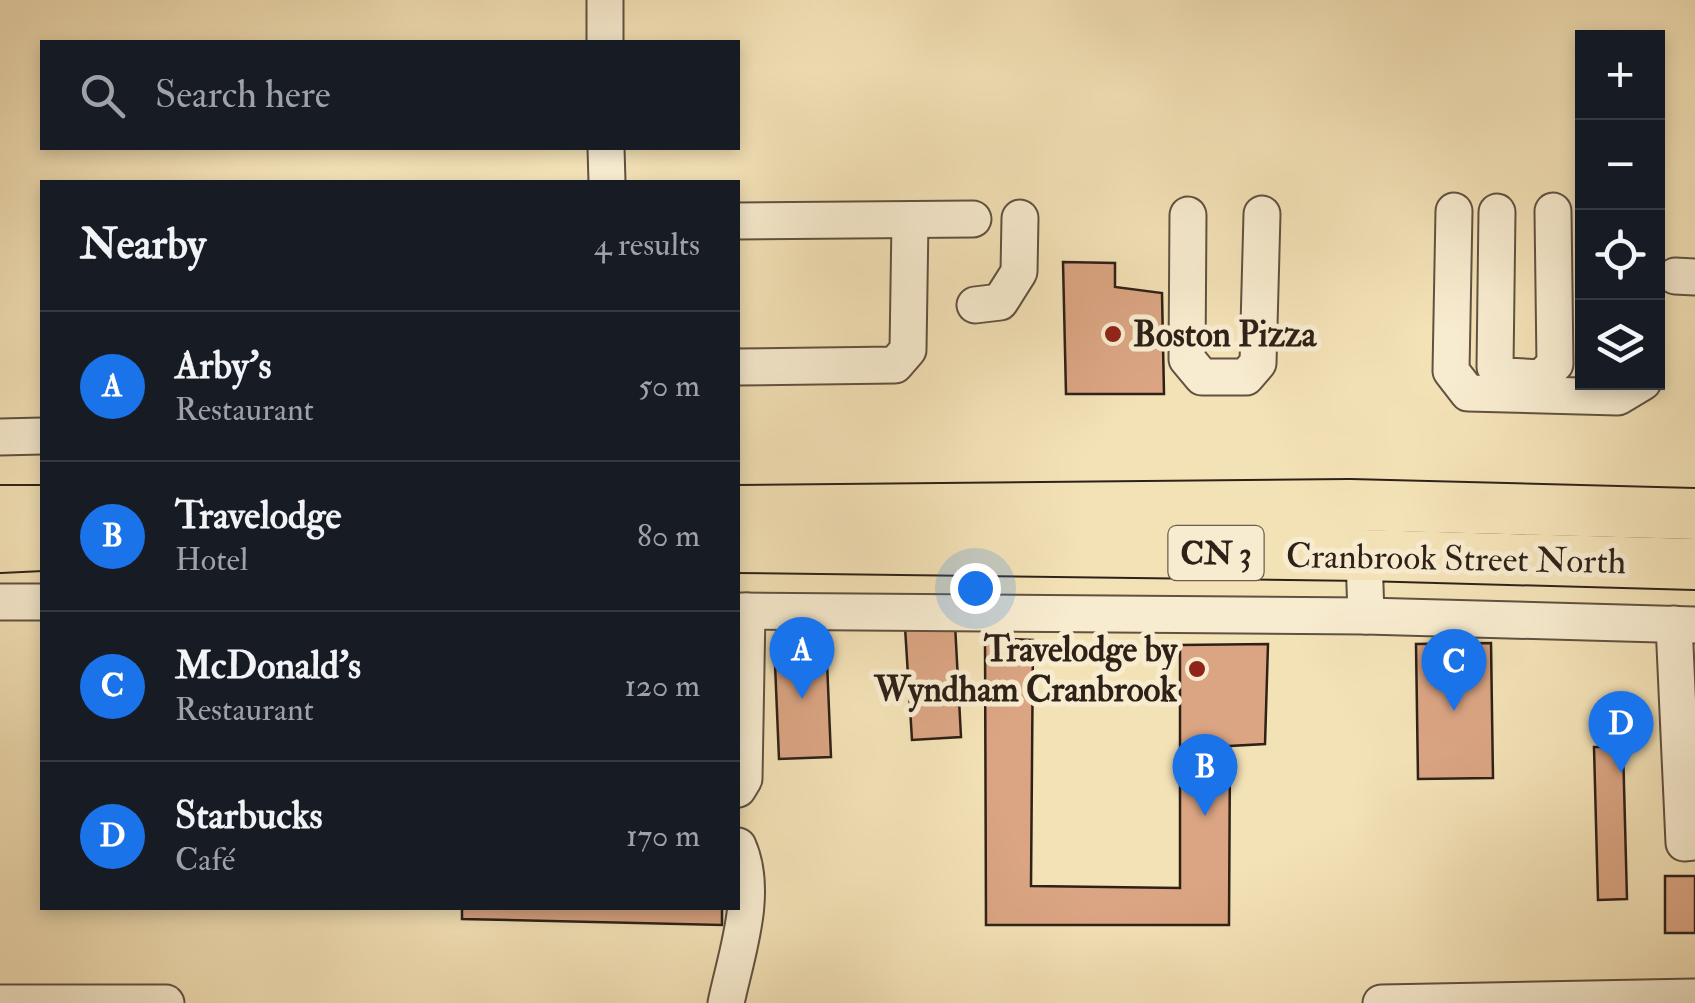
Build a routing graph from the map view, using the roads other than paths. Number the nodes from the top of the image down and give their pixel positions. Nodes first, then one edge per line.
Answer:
1 (605, 0) edge
2 (605, 40) edge
3 (606, 150) edge
4 (606, 180) edge
5 (1553, 210) dead end
6 (1454, 212) dead end
7 (1497, 212) dead end
8 (1262, 214) dead end
9 (1188, 215) dead end
10 (1020, 218) dead end
11 (973, 219) dead end
12 (740, 221) edge
13 (910, 221) junction
14 (975, 305) dead end
15 (740, 366) edge
16 (1630, 390) edge
17 (40, 436) edge
18 (0, 437) edge
19 (0, 511) edge
20 (40, 511) edge
21 (740, 511) edge
22 (1695, 514) edge
23 (40, 546) edge
24 (740, 546) edge
25 (0, 547) edge
26 (1364, 555) junction
27 (1695, 564) edge
28 (0, 602) edge
29 (40, 602) edge
30 (742, 611) edge
31 (1366, 616) junction
32 (1684, 624) edge
33 (740, 786) edge
34 (1695, 842) edge
35 (740, 851) edge
36 (1695, 997) edge
37 (0, 1002) edge
38 (166, 1003) edge
39 (726, 1003) edge
40 (1381, 1003) edge

1 - 2 street
3 - 4 street
5 - 7 street
6 - 16 street
8 - 9 street
10 - 14 street
11 - 13 street
12 - 13 street
13 - 15 street
17 - 18 street
19 - 20 highway
21 - 22 highway, Cranbrook Street North / CN 3
23 - 25 highway
24 - 26 highway, Cranbrook Street North / CN 3
26 - 27 highway, Cranbrook Street North / CN 3
26 - 31 street
28 - 29 street
30 - 31 street
30 - 33 street
31 - 32 street
32 - 34 street
35 - 39 street
36 - 40 street
37 - 38 street

